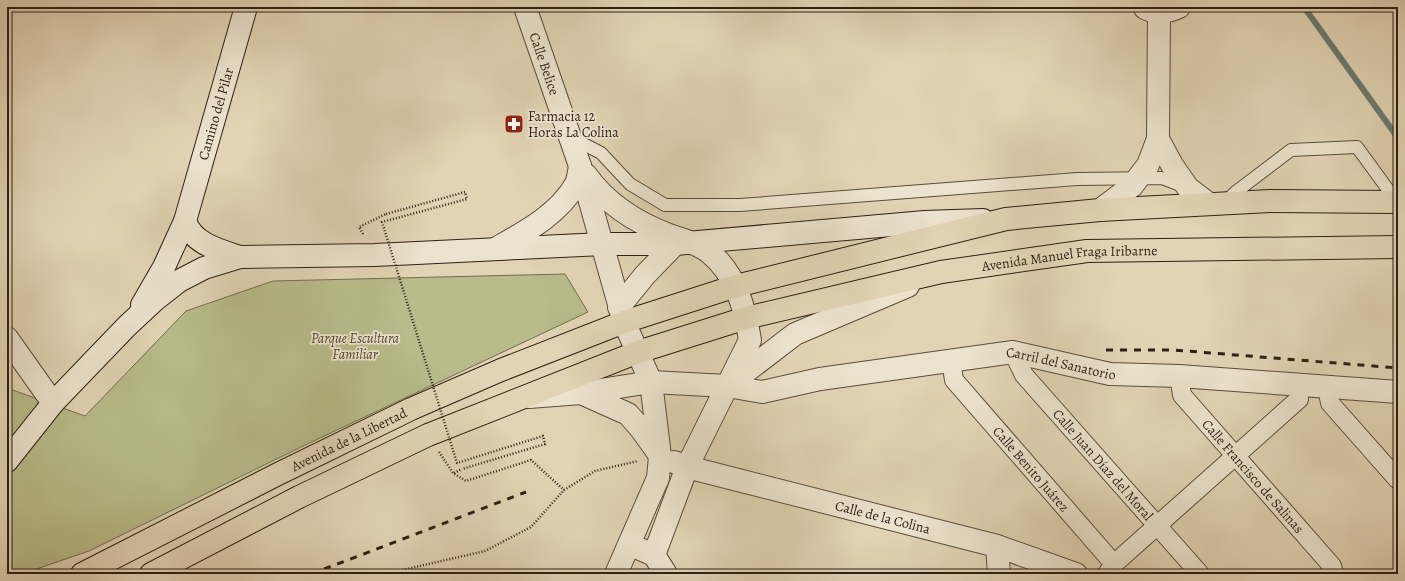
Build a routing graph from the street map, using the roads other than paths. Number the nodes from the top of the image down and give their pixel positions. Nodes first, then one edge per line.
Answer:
1 (246, 7) edge
2 (525, 7) edge
3 (1179, 7) edge
4 (1151, 9) edge
5 (570, 137) junction
6 (1158, 139) junction
7 (580, 166) junction
8 (1138, 178) junction
9 (1188, 188) junction
10 (1398, 202) edge
11 (1216, 204) junction
12 (1100, 210) junction
13 (1006, 219) junction
14 (186, 220) junction
15 (684, 243) junction
16 (603, 244) junction
17 (1398, 247) edge
18 (495, 249) junction
19 (240, 257) junction
20 (941, 272) junction
21 (736, 286) junction
22 (622, 315) junction
23 (746, 318) junction
24 (127, 326) junction
25 (7, 338) edge
26 (638, 352) junction
27 (1013, 352) junction
28 (951, 361) junction
29 (1179, 376) junction
30 (652, 382) junction
31 (1297, 385) junction
32 (727, 386) junction
33 (1327, 387) junction
34 (1398, 392) edge
35 (582, 393) junction
36 (520, 398) junction
37 (53, 403) junction
38 (660, 456) junction
39 (1236, 456) junction
40 (7, 461) edge
41 (687, 467) junction
42 (1398, 480) edge
43 (1157, 525) junction
44 (630, 545) junction
45 (997, 546) junction
46 (654, 555) junction
47 (1110, 569) edge
48 (82, 574) edge
49 (151, 574) edge
50 (616, 574) edge
51 (666, 574) edge
52 (999, 574) edge
53 (1076, 574) edge
54 (1200, 574) edge
55 (1334, 574) edge

1 - 14 street, Camino del Pilar
2 - 5 street, Calle Belice
3 - 4 street
4 - 6 street
5 - 7 street, Calle Belice
5 - 8 lane
6 - 8 street
6 - 9 street
7 - 15 street, Calle Belice
7 - 16 street, Calle Belice
7 - 18 street
8 - 9 lane
8 - 12 street
9 - 11 street
10 - 11 main road
10 - 11 lane
11 - 12 main road
12 - 13 main road
13 - 15 street
13 - 21 main road, Avenida de la Libertad
14 - 19 street
14 - 24 street, Camino del Pilar
15 - 16 street
15 - 21 street, Calle Belice
15 - 22 street
16 - 18 street
16 - 22 street, Calle Belice
17 - 20 main road, Avenida Manuel Fraga Iribarne
18 - 19 street
19 - 24 street
20 - 23 main road, Avenida Manuel Fraga Iribarne
20 - 32 street
21 - 22 main road, Avenida de la Libertad
21 - 23 street, Calle Belice
22 - 26 street, Calle Belice
22 - 48 main road, Avenida de la Libertad
23 - 26 main road, Avenida Manuel Fraga Iribarne
23 - 32 street, Calle Belice
24 - 37 street
25 - 37 street
26 - 30 street, Calle Belice
26 - 36 main road
27 - 28 street, Carril del Sanatorio
27 - 29 street, Carril del Sanatorio
27 - 43 street, Calle Juan Díaz del Moral
28 - 32 street, Carril del Sanatorio
28 - 47 street, Calle Benito Juárez
29 - 31 street, Carril del Sanatorio
29 - 39 street, Calle Francisco de Salinas
30 - 32 street, Carril del Sanatorio
30 - 35 street, Carril del Sanatorio
30 - 38 street
31 - 33 street, Carril del Sanatorio
31 - 39 street
32 - 41 street
33 - 34 street, Carril del Sanatorio
33 - 42 street
35 - 36 street, Carril del Sanatorio
35 - 38 street
36 - 49 main road
37 - 40 street
38 - 41 street, Calle de la Colina
38 - 44 street
39 - 43 street
39 - 55 street, Calle Francisco de Salinas
41 - 45 street, Calle de la Colina
41 - 46 street
43 - 47 street
43 - 54 street, Calle Juan Díaz del Moral
44 - 46 street
44 - 50 street
45 - 52 street
45 - 53 street, Calle de la Colina
46 - 51 street

